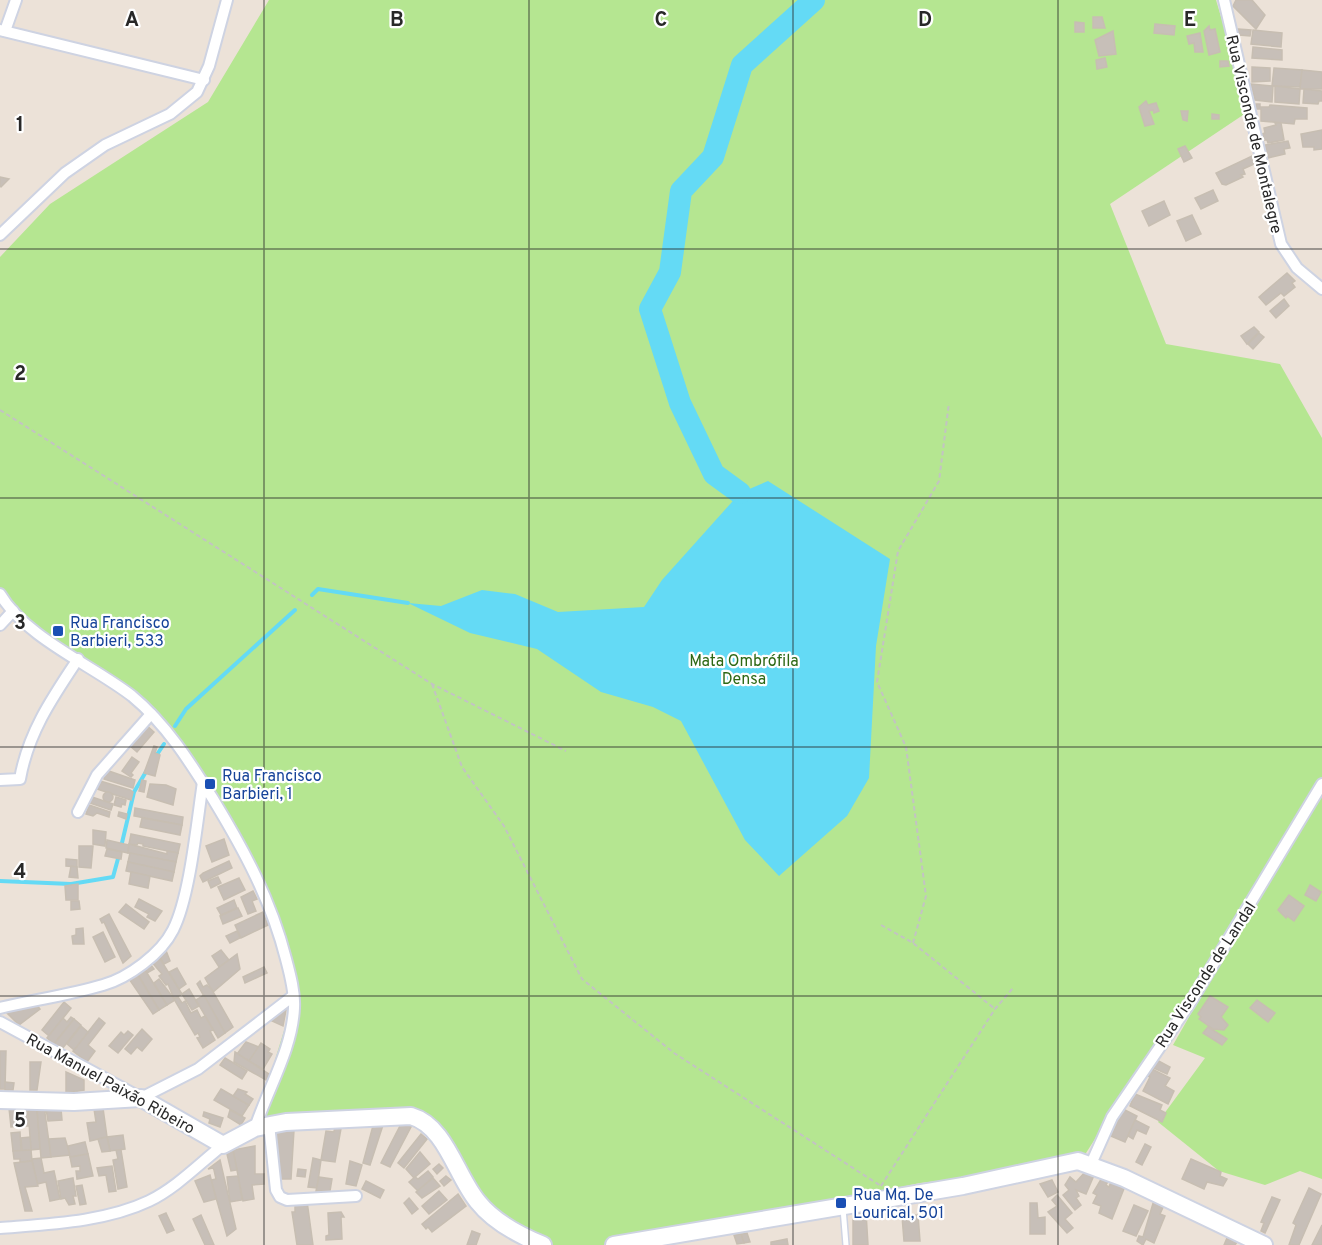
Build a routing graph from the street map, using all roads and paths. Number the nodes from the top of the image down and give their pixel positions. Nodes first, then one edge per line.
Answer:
1 (16, 0) edge
2 (226, 0) edge
3 (1224, 0) edge
4 (3, 31) edge
5 (204, 80) junction
6 (0, 235) edge
7 (1322, 289) edge
8 (949, 404) dead end
9 (0, 410) edge
10 (0, 594) edge
11 (13, 611) junction
12 (0, 625) edge
13 (78, 659) junction
14 (432, 684) junction
15 (151, 714) junction
16 (566, 751) dead end
17 (0, 780) edge
18 (203, 782) junction
19 (1322, 784) edge
20 (78, 812) dead end
21 (881, 925) dead end
22 (913, 943) junction
23 (1013, 987) dead end
24 (293, 996) junction
25 (0, 1008) edge
26 (995, 1010) junction
27 (0, 1022) edge
28 (141, 1098) junction
29 (0, 1100) edge
30 (262, 1126) junction
31 (223, 1145) junction
32 (1091, 1164) junction
33 (879, 1193) junction
34 (356, 1196) dead end
35 (843, 1207) junction
36 (0, 1228) edge
37 (543, 1245) edge
38 (614, 1245) edge
39 (846, 1245) edge
40 (1264, 1245) edge

1 - 4 street
2 - 5 street
3 - 7 street, Rua Visconde de Montalegre
4 - 5 street
5 - 6 street
8 - 22 path
9 - 14 path
10 - 11 street
11 - 12 street
11 - 13 street
13 - 15 street
13 - 17 street
14 - 16 path
14 - 33 path
15 - 18 street
15 - 20 street
18 - 24 street
18 - 25 street
19 - 32 street, Rua Visconde de Landal
21 - 22 path
22 - 26 path
23 - 26 path
24 - 28 street
24 - 30 street
26 - 33 path
27 - 28 street, Rua Manuel Paixão Ribeiro
28 - 29 main road
28 - 31 main road, Rua Manuel Paixão Ribeiro
30 - 31 main road
30 - 34 street
30 - 37 main road
31 - 36 street
32 - 33 main road
32 - 40 main road
33 - 35 main road
35 - 38 main road
35 - 39 lane

